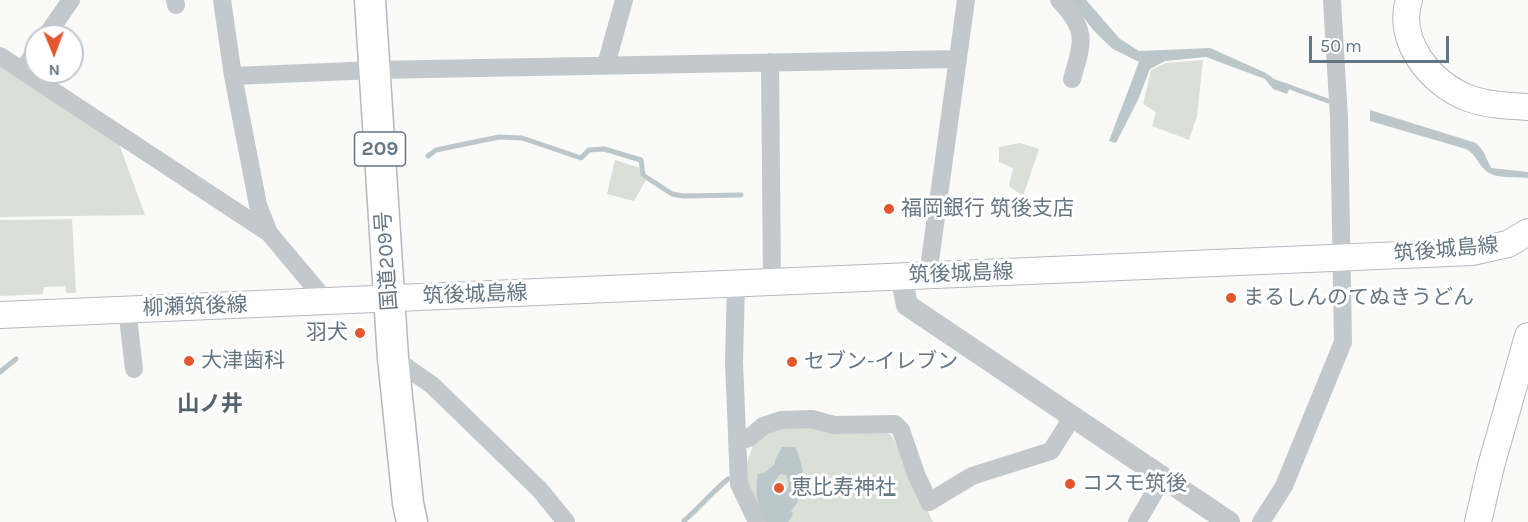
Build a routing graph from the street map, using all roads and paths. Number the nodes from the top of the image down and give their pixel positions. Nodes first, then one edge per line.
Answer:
1 (71, 0) edge
2 (222, 0) edge
3 (370, 0) edge
4 (624, 0) edge
5 (966, 0) edge
6 (1059, 0) edge
7 (1332, 0) edge
8 (1409, 0) edge
9 (54, 24) edge
10 (0, 56) edge
11 (957, 59) junction
12 (770, 62) junction
13 (606, 65) junction
14 (24, 68) edge
15 (375, 70) junction
16 (22, 71) junction
17 (233, 76) junction
18 (1072, 79) dead end
19 (1528, 107) edge
20 (1528, 232) edge
21 (269, 233) junction
22 (1340, 258) junction
23 (928, 275) junction
24 (901, 276) junction
25 (772, 282) junction
26 (736, 284) junction
27 (389, 298) junction
28 (326, 301) junction
29 (127, 309) junction
30 (0, 315) edge
31 (1528, 336) edge
32 (393, 358) junction
33 (134, 369) dead end
34 (1068, 424) dead end
35 (738, 441) junction
36 (1158, 486) dead end
37 (412, 522) edge
38 (566, 522) edge
39 (757, 522) edge
40 (1137, 522) edge
41 (1229, 522) edge
42 (1261, 522) edge
43 (1478, 522) edge

1 - 9 street
2 - 17 street
3 - 15 highway, 国道209号 / 209
4 - 13 street
5 - 11 street
6 - 18 street
7 - 22 street
8 - 19 main road
10 - 16 street
11 - 12 street
11 - 23 street
12 - 13 street
12 - 25 street
13 - 15 street
14 - 16 street
15 - 17 street
15 - 27 highway, 国道209号 / 209
16 - 21 street
17 - 21 street
20 - 22 main road, 筑後城島線
21 - 28 street
22 - 23 main road, 筑後城島線
22 - 42 street
23 - 24 main road, 筑後城島線
24 - 25 main road, 筑後城島線
24 - 41 street
25 - 26 main road, 筑後城島線
26 - 27 main road, 筑後城島線
26 - 35 street
27 - 28 main road, 柳瀬筑後線
27 - 32 highway, 国道209号 / 209
28 - 29 main road, 柳瀬筑後線
29 - 30 main road, 柳瀬筑後線
29 - 33 street
31 - 43 main road
32 - 37 highway, 国道209号 / 209
32 - 38 street
34 - 35 street
35 - 39 street
36 - 40 street

